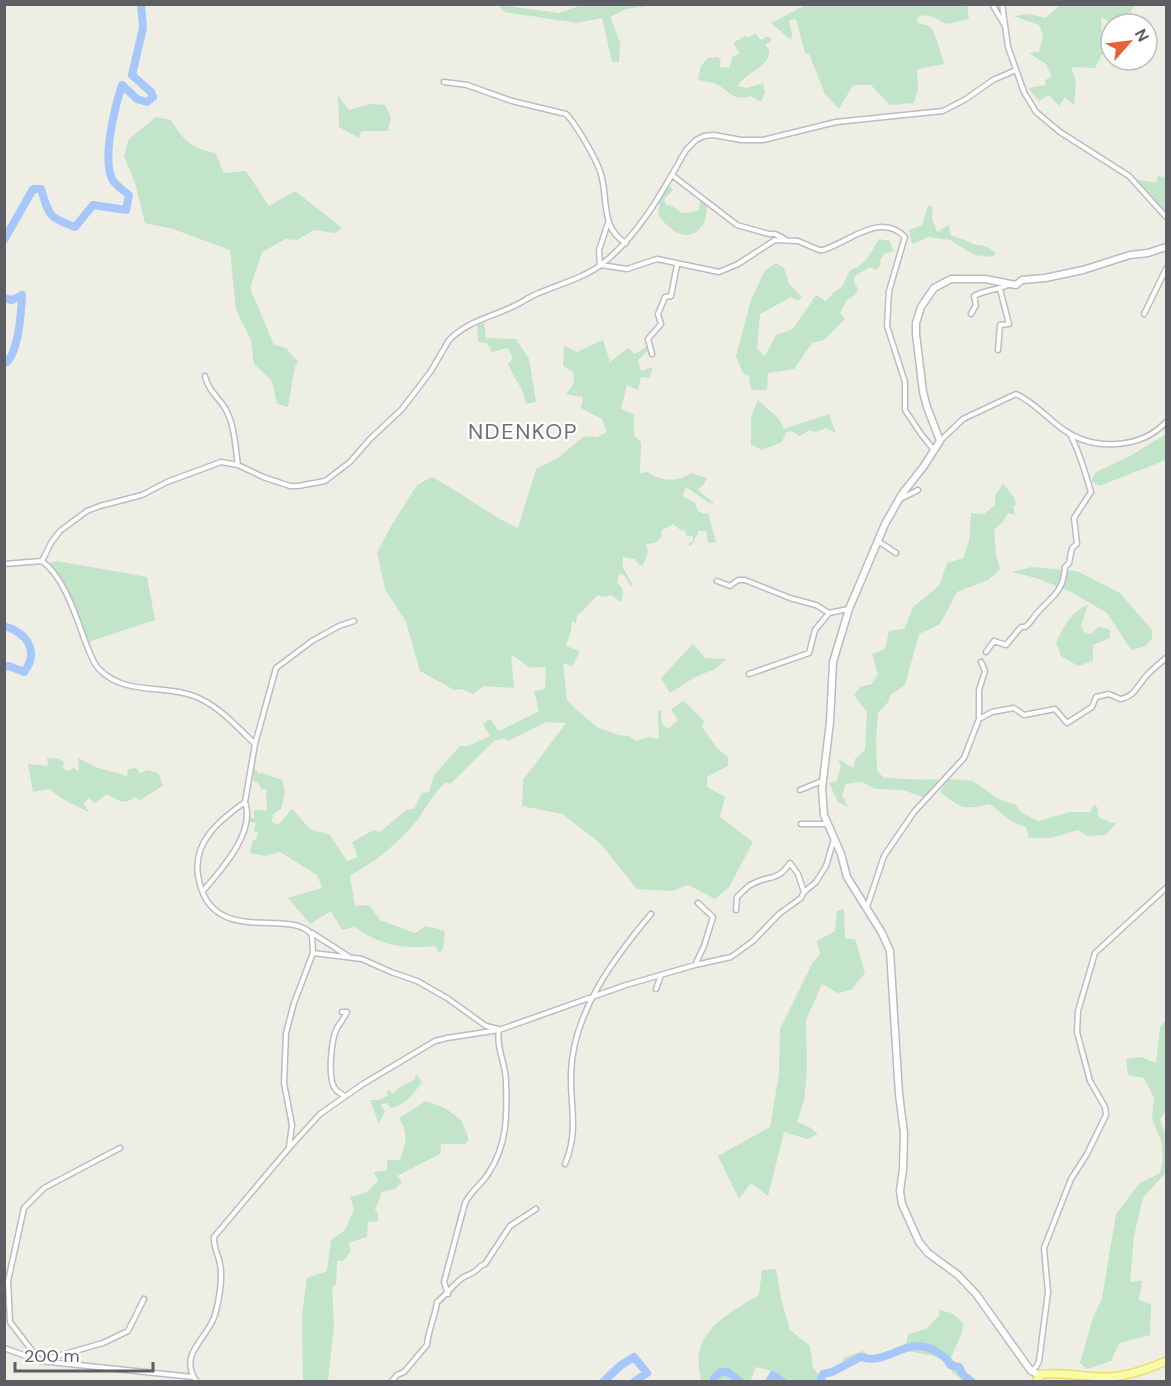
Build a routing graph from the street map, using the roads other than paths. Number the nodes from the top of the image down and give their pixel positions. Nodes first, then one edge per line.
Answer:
1 (992, 4) edge
2 (1002, 4) edge
3 (1005, 27) junction
4 (1016, 70) junction
5 (444, 82) dead end
6 (672, 175) junction
7 (1167, 217) edge
8 (608, 222) junction
9 (785, 239) junction
10 (626, 243) junction
11 (1167, 247) edge
12 (601, 265) junction
13 (677, 265) junction
14 (1167, 269) edge
15 (1010, 284) junction
16 (1000, 289) junction
17 (970, 314) dead end
18 (1144, 314) dead end
19 (998, 350) dead end
20 (652, 354) dead end
21 (205, 376) dead end
22 (1167, 422) edge
23 (1070, 434) junction
24 (940, 441) junction
25 (935, 450) junction
26 (238, 465) junction
27 (918, 490) dead end
28 (898, 500) junction
29 (878, 541) junction
30 (896, 553) dead end
31 (42, 561) junction
32 (4, 564) edge
33 (717, 581) dead end
34 (849, 609) junction
35 (829, 612) junction
36 (354, 621) dead end
37 (986, 652) dead end
38 (1167, 658) edge
39 (981, 662) dead end
40 (749, 674) dead end
41 (979, 719) junction
42 (255, 744) junction
43 (822, 781) junction
44 (800, 790) dead end
45 (244, 802) junction
46 (801, 824) dead end
47 (827, 824) junction
48 (834, 839) junction
49 (1167, 888) edge
50 (203, 891) junction
51 (804, 892) junction
52 (698, 903) dead end
53 (867, 907) junction
54 (736, 910) dead end
55 (651, 914) dead end
56 (308, 931) junction
57 (313, 953) junction
58 (350, 957) junction
59 (695, 965) junction
60 (662, 975) junction
61 (656, 990) dead end
62 (592, 998) junction
63 (342, 1012) dead end
64 (499, 1030) junction
65 (344, 1096) junction
66 (120, 1148) dead end
67 (289, 1148) junction
68 (565, 1164) dead end
69 (536, 1209) dead end
70 (448, 1294) junction
71 (144, 1299) dead end
72 (4, 1348) edge
73 (40, 1361) junction
74 (1167, 1362) edge
75 (1031, 1371) junction
76 (193, 1377) junction
77 (1038, 1378) edge
78 (1104, 1380) edge
79 (197, 1382) edge
80 (391, 1382) edge

1 - 3 street
2 - 3 street
3 - 4 street
4 - 6 street
4 - 7 street
5 - 8 street
6 - 9 street
6 - 10 street
8 - 10 street
8 - 12 street
9 - 13 street
9 - 25 street
10 - 12 street
11 - 15 street
12 - 13 street
12 - 26 street
13 - 20 street
14 - 18 street
15 - 16 street
15 - 24 street
16 - 17 street
16 - 19 street
21 - 26 street
22 - 23 street
23 - 24 street
23 - 37 street
24 - 25 street
25 - 28 street
26 - 31 street
27 - 28 street
28 - 29 street
29 - 30 street
29 - 34 street
31 - 32 street
31 - 42 street
33 - 35 street
34 - 35 street
34 - 43 street
35 - 40 street
36 - 42 street
38 - 41 street
39 - 41 street
41 - 53 street
42 - 45 street
43 - 44 street
43 - 47 street
45 - 50 street
45 - 50 street
46 - 47 street
47 - 48 street
48 - 51 street
48 - 53 street
49 - 75 street
50 - 56 street
51 - 54 street
51 - 59 street
52 - 59 street
53 - 75 street
55 - 62 street
56 - 57 street
56 - 58 street
57 - 58 street
57 - 67 street
58 - 64 street
59 - 60 street
60 - 61 street
60 - 62 street
62 - 64 street
62 - 68 street
63 - 65 street
64 - 65 street
64 - 70 street
65 - 67 street
66 - 73 street
67 - 76 street
69 - 70 street
70 - 80 street
71 - 73 street
72 - 73 street
73 - 76 street
74 - 78 main road
75 - 77 street
76 - 79 street
77 - 78 main road

